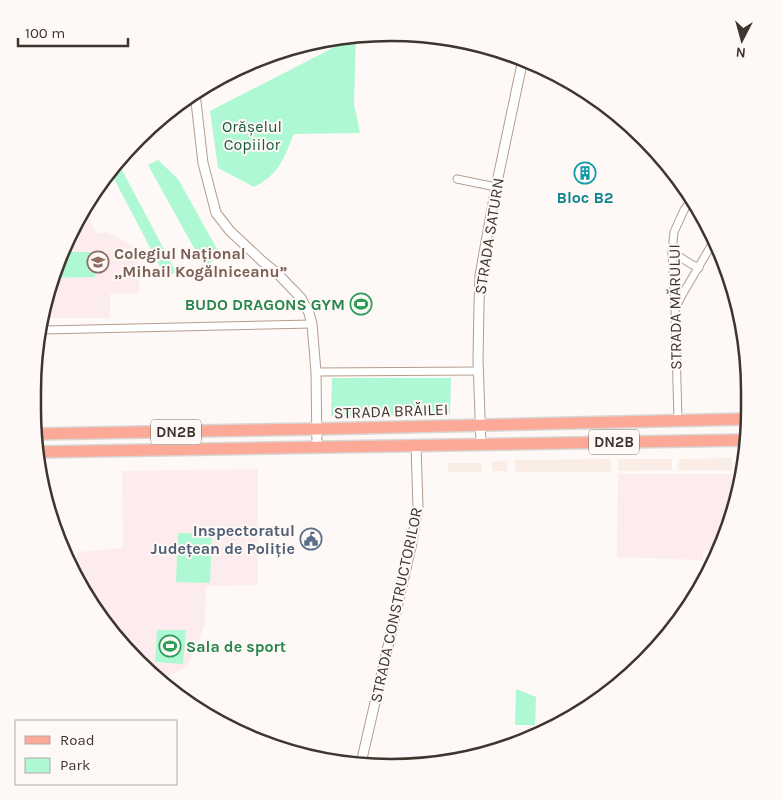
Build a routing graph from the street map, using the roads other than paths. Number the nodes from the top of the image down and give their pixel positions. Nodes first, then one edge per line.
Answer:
1 (521, 67) edge
2 (195, 101) edge
3 (457, 180) dead end
4 (496, 187) junction
5 (688, 206) edge
6 (710, 248) edge
7 (672, 252) junction
8 (699, 268) junction
9 (675, 310) junction
10 (312, 324) junction
11 (47, 330) edge
12 (479, 371) junction
13 (316, 372) junction
14 (741, 419) edge
15 (678, 420) junction
16 (480, 424) junction
17 (316, 429) junction
18 (42, 434) edge
19 (739, 440) edge
20 (481, 444) junction
21 (416, 446) junction
22 (317, 448) junction
23 (44, 452) edge
24 (362, 758) edge

1 - 4 street, STRADA SATURN
2 - 10 street
3 - 4 street
4 - 12 street, STRADA SATURN
5 - 7 street, STRADA MĂRULUI
6 - 8 street
7 - 8 street
7 - 9 street, STRADA MĂRULUI
8 - 9 street
9 - 15 street, STRADA MĂRULUI
10 - 11 street
10 - 13 street
12 - 13 street
12 - 16 street, STRADA SATURN
13 - 17 street
14 - 15 main road, STRADA BRĂILEI / DN2B
15 - 16 main road, STRADA BRĂILEI / DN2B
16 - 17 main road, STRADA BRĂILEI / DN2B
16 - 20 street, STRADA SATURN
17 - 18 main road, STRADA BRĂILEI / DN2B
17 - 22 street
19 - 20 main road, DN2B
20 - 21 main road, DN2B
21 - 22 main road, DN2B
21 - 24 street, STRADA CONSTRUCTORILOR
22 - 23 main road, DN2B

